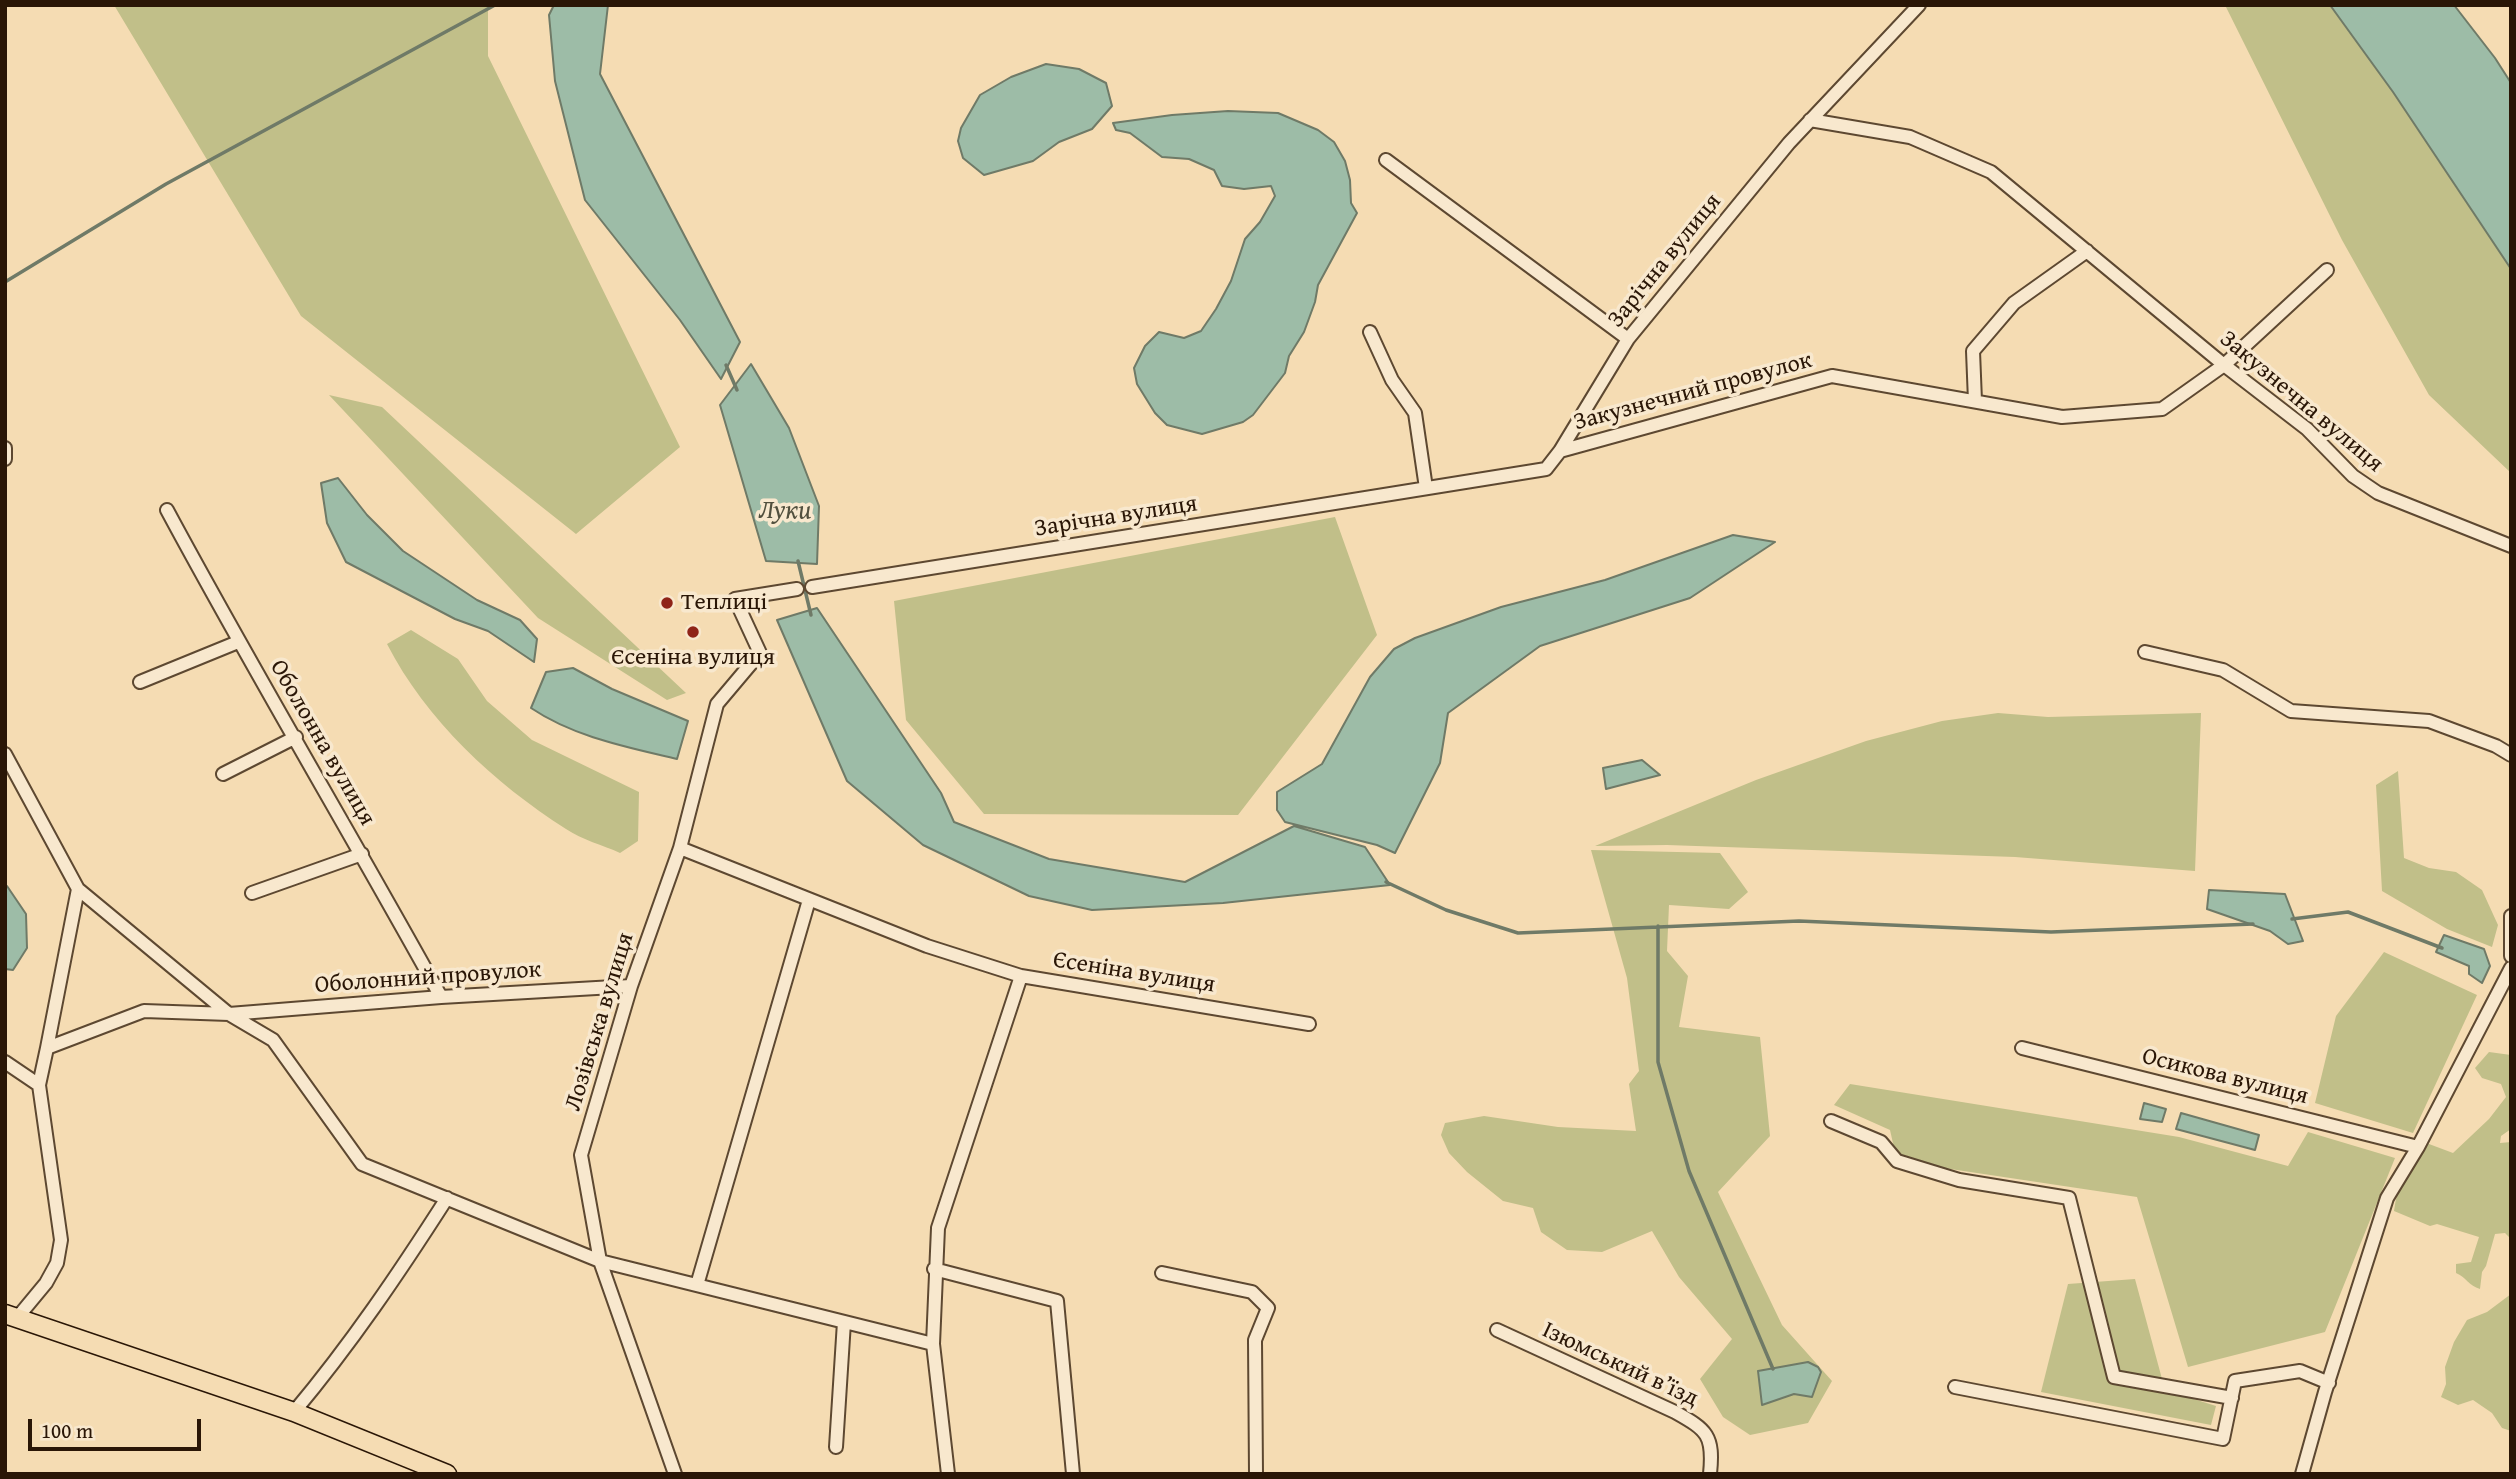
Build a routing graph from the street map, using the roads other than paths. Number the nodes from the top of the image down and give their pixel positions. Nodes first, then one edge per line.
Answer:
1 (1919, 5) edge
2 (1810, 120) junction
3 (1386, 160) dead end
4 (2087, 251) junction
5 (2327, 270) dead end
6 (1370, 332) dead end
7 (1628, 339) junction
8 (2224, 365) junction
9 (1975, 401) junction
10 (5, 449) edge
11 (1560, 451) junction
12 (5, 459) edge
13 (1426, 488) junction
14 (167, 510) dead end
15 (2511, 546) edge
16 (812, 586) dead end
17 (797, 589) dead end
18 (238, 642) junction
19 (2145, 652) dead end
20 (140, 682) dead end
21 (296, 737) junction
22 (5, 754) edge
23 (2511, 755) edge
24 (223, 774) dead end
25 (680, 848) junction
26 (362, 854) junction
27 (78, 889) junction
28 (253, 893) dead end
29 (809, 900) junction
30 (2511, 916) edge
31 (2511, 956) edge
32 (2511, 968) edge
33 (1021, 976) junction
34 (631, 986) junction
35 (441, 997) junction
36 (229, 1014) junction
37 (1309, 1024) dead end
38 (47, 1048) junction
39 (2022, 1048) dead end
40 (5, 1062) edge
41 (39, 1085) junction
42 (1831, 1121) dead end
43 (2418, 1147) junction
44 (447, 1198) junction
45 (600, 1261) junction
46 (934, 1269) junction
47 (1162, 1273) dead end
48 (696, 1285) junction
49 (11, 1316) edge
50 (844, 1322) junction
51 (1497, 1330) dead end
52 (933, 1344) junction
53 (2329, 1383) junction
54 (1955, 1387) dead end
55 (2232, 1398) junction
56 (294, 1412) junction
57 (836, 1447) dead end
58 (447, 1474) edge
59 (675, 1474) edge
60 (948, 1474) edge
61 (1073, 1474) edge
62 (1256, 1474) edge
63 (1710, 1474) edge
64 (2302, 1474) edge

1 - 2 street, Зарічна вулиця
2 - 4 street, Закузнечна вулиця
2 - 7 street, Зарічна вулиця
3 - 7 street
4 - 8 street, Закузнечна вулиця
4 - 9 street
5 - 8 street, Закузнечний провулок
6 - 13 street
7 - 11 street, Зарічна вулиця
8 - 9 street, Закузнечний провулок
8 - 15 street, Закузнечна вулиця
9 - 11 street, Закузнечний провулок
10 - 12 street
11 - 13 street, Зарічна вулиця
13 - 16 street, Зарічна вулиця
14 - 18 street, Оболонна вулиця
17 - 25 street, Лозівська вулиця
18 - 20 street
18 - 21 street, Оболонна вулиця
19 - 23 street
21 - 24 street
21 - 26 street, Оболонна вулиця
22 - 27 street
25 - 29 street, Єсеніна вулиця
25 - 34 street, Лозівська вулиця
26 - 28 street
26 - 35 street, Оболонна вулиця
27 - 36 street
27 - 38 street
29 - 33 street, Єсеніна вулиця
29 - 48 street
30 - 31 street
32 - 43 street
33 - 37 street, Єсеніна вулиця
33 - 46 street
34 - 35 street, Оболонний провулок
34 - 45 street, Лозівська вулиця
35 - 36 street, Оболонний провулок
36 - 38 street, Оболонний провулок
36 - 44 street
38 - 41 street
39 - 43 street, Осикова вулиця
40 - 41 street
41 - 49 street
42 - 55 street
43 - 53 street
44 - 45 street
44 - 56 street
45 - 48 street
45 - 59 street, Лозівська вулиця
46 - 52 street
46 - 61 street
47 - 62 street
48 - 50 street
49 - 56 highway
50 - 52 street
50 - 57 street
51 - 63 street, Ізюмський в’їзд
52 - 60 street
53 - 55 street
53 - 64 street
54 - 55 street
56 - 58 highway

